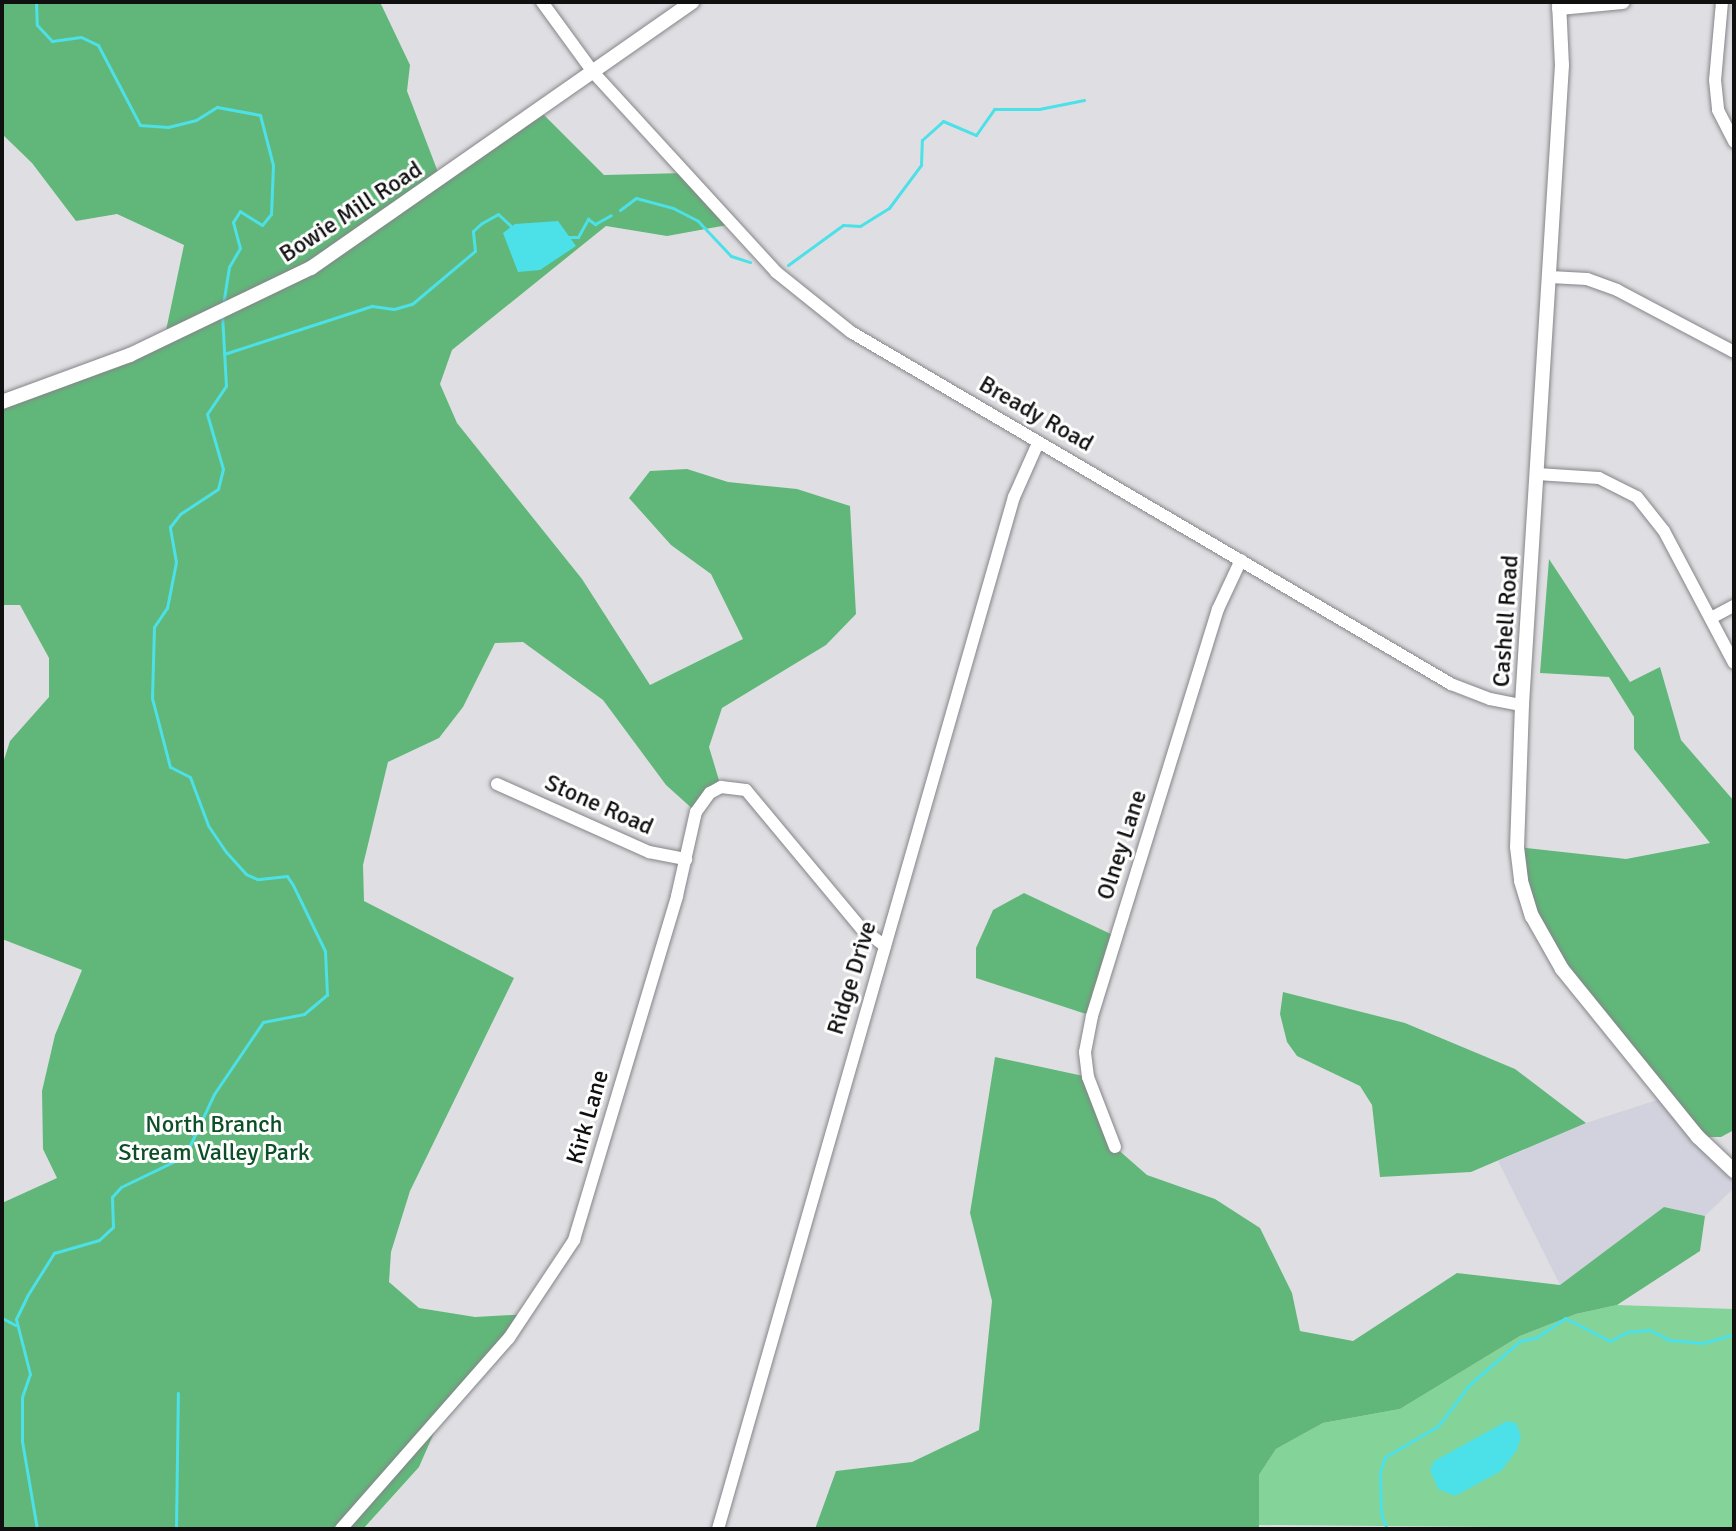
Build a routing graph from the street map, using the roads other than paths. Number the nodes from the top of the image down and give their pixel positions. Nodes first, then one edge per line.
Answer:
1 (542, 2) edge
2 (693, 2) edge
3 (1623, 2) edge
4 (1722, 2) edge
5 (1559, 5) edge
6 (593, 72) junction
7 (1734, 142) edge
8 (1550, 277) junction
9 (1734, 352) edge
10 (2, 402) edge
11 (1038, 443) junction
12 (1537, 474) junction
13 (1241, 560) junction
14 (1734, 606) edge
15 (1711, 618) junction
16 (1734, 663) edge
17 (1522, 705) junction
18 (497, 784) dead end
19 (686, 859) junction
20 (885, 946) junction
21 (1115, 1147) dead end
22 (1734, 1171) edge
23 (341, 1529) edge
24 (718, 1529) edge

1 - 6 street, Bready Road
2 - 6 street, Bowie Mill Road
3 - 5 street
4 - 7 street
5 - 8 street, Cashell Road
6 - 10 street, Bowie Mill Road
6 - 11 street, Bready Road
8 - 9 street
8 - 12 street, Cashell Road
11 - 13 street, Bready Road
11 - 20 street, Ridge Drive
12 - 15 street
12 - 17 street, Cashell Road
13 - 17 street, Bready Road
13 - 21 street, Olney Lane
14 - 15 street
15 - 16 street
17 - 22 street, Cashell Road
18 - 19 street, Stone Road
19 - 20 street, Kirk Lane
19 - 23 street, Kirk Lane
20 - 24 street, Ridge Drive

